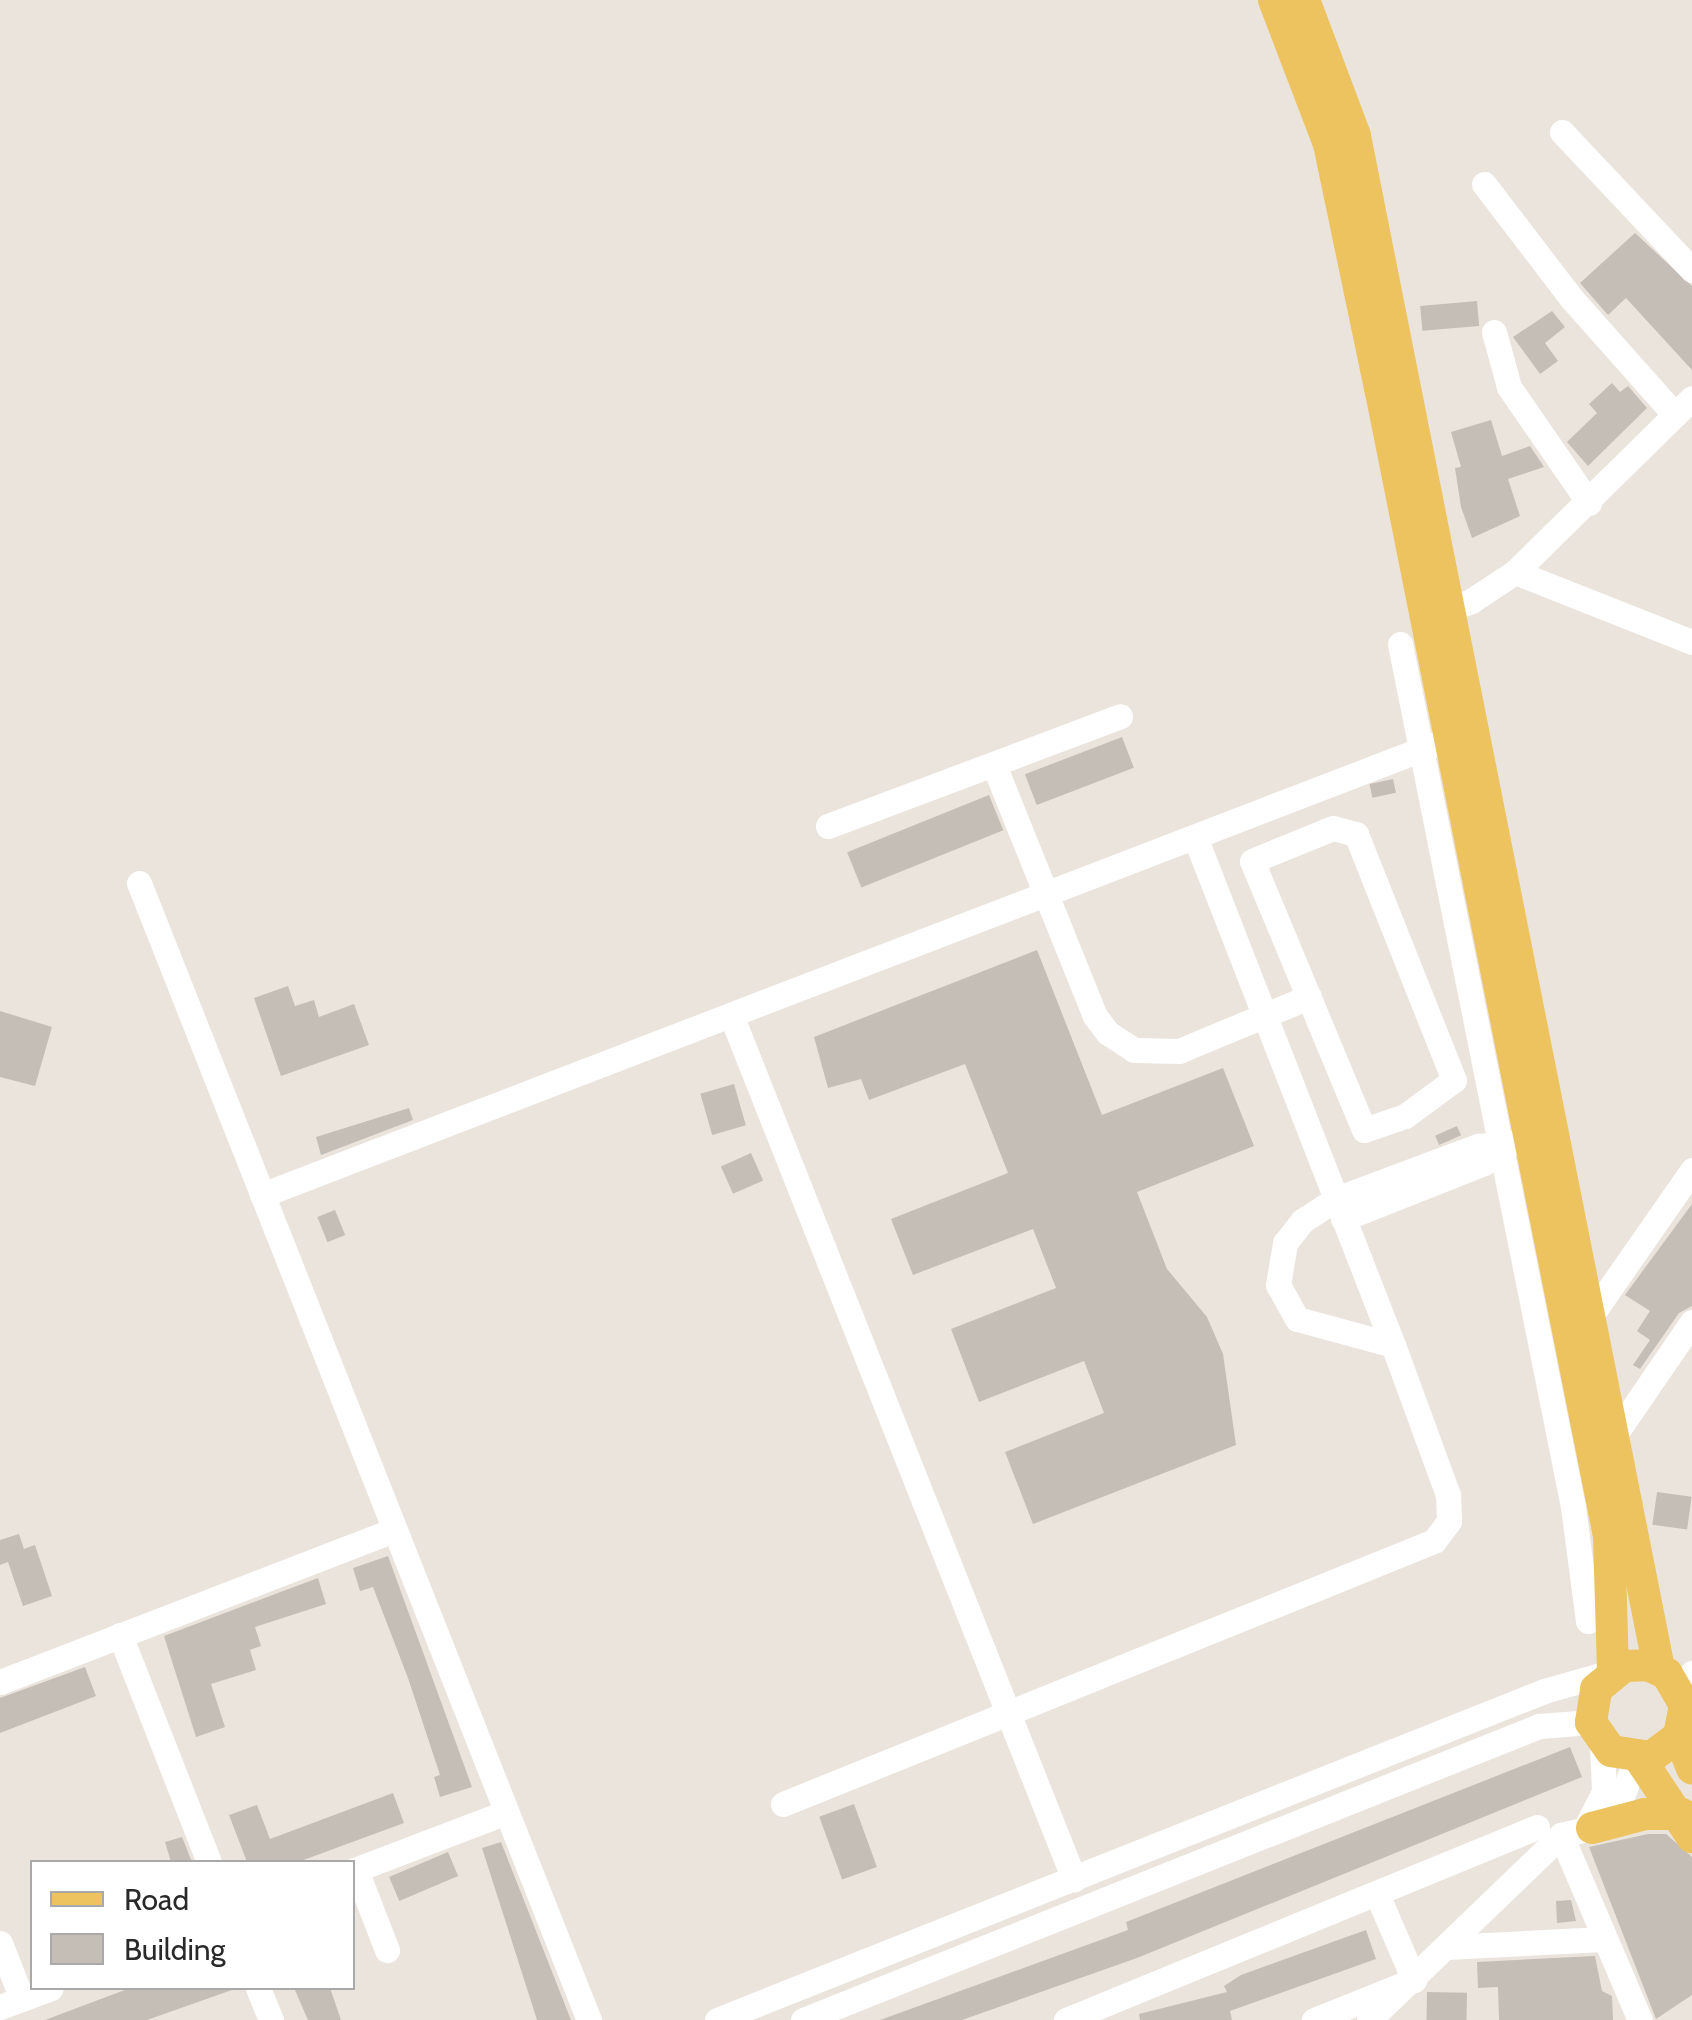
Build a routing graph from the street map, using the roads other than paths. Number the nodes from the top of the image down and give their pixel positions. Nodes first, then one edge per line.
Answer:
1 (1285, 1) edge
2 (1562, 132) dead end
3 (1484, 184) dead end
4 (1692, 270) edge
5 (1494, 332) dead end
6 (1684, 406) edge
7 (1588, 503) junction
8 (1515, 572) junction
9 (1437, 612) junction
10 (1692, 642) edge
11 (1400, 644) dead end
12 (1120, 716) dead end
13 (1448, 740) junction
14 (994, 765) junction
15 (828, 826) dead end
16 (1195, 837) junction
17 (139, 883) dead end
18 (1049, 893) junction
19 (1308, 997) junction
20 (731, 1015) junction
21 (1264, 1016) junction
22 (1530, 1138) junction
23 (1692, 1170) edge
24 (262, 1195) junction
25 (1340, 1210) junction
26 (1590, 1317) junction
27 (1692, 1322) edge
28 (1393, 1345) junction
29 (1681, 1354) edge
30 (1614, 1436) junction
31 (394, 1530) junction
32 (1588, 1620) dead end
33 (120, 1636) junction
34 (1612, 1672) junction
35 (0, 1682) edge
36 (1681, 1684) edge
37 (1006, 1713) junction
38 (1684, 1731) edge
39 (1596, 1732) junction
40 (1638, 1759) junction
41 (1692, 1768) edge
42 (783, 1804) dead end
43 (504, 1813) junction
44 (1687, 1825) edge
45 (1569, 1829) junction
46 (208, 1860) edge
47 (355, 1871) edge
48 (355, 1873) edge
49 (1074, 1878) junction
50 (1377, 1894) junction
51 (1603, 1939) junction
52 (0, 1943) edge
53 (1446, 1946) junction
54 (386, 1950) dead end
55 (1414, 1980) junction
56 (46, 1990) edge
57 (259, 1990) edge
58 (11, 2003) edge
59 (271, 2020) edge
60 (589, 2020) edge
61 (717, 2020) edge
62 (804, 2020) edge
63 (1066, 2020) edge
64 (1314, 2020) edge
65 (1369, 2020) edge
66 (1640, 2020) edge

1 - 9 main road
2 - 4 street
3 - 6 street
5 - 7 street
6 - 7 street
7 - 8 street
8 - 9 street
8 - 10 street
9 - 13 main road
11 - 13 street
12 - 14 street
13 - 16 street
13 - 22 main road
14 - 15 street
14 - 18 street
16 - 18 street
16 - 21 street
17 - 24 street
18 - 20 street
18 - 21 street
19 - 19 street
19 - 21 street
20 - 24 street
20 - 37 street
21 - 25 street
22 - 25 street
22 - 26 main road
22 - 32 street
22 - 34 main road
23 - 26 street
24 - 31 street
25 - 28 street
25 - 28 street
26 - 30 main road
27 - 29 street
28 - 37 street
29 - 30 street
30 - 36 main road
31 - 33 street
31 - 43 street
33 - 35 street
33 - 46 street
34 - 36 main road
34 - 39 main road
34 - 49 street
36 - 38 main road
37 - 42 street
37 - 49 street
38 - 40 main road
38 - 41 main road
39 - 40 main road
39 - 45 street
39 - 62 street
40 - 44 main road
40 - 45 street
43 - 47 street
43 - 60 street
44 - 45 main road
45 - 50 street
45 - 51 street
45 - 53 street
48 - 54 street
49 - 61 street
50 - 55 street
50 - 63 street
51 - 53 street
51 - 66 street
52 - 58 street
53 - 55 street
55 - 64 street
55 - 65 street
56 - 58 street
57 - 59 street

